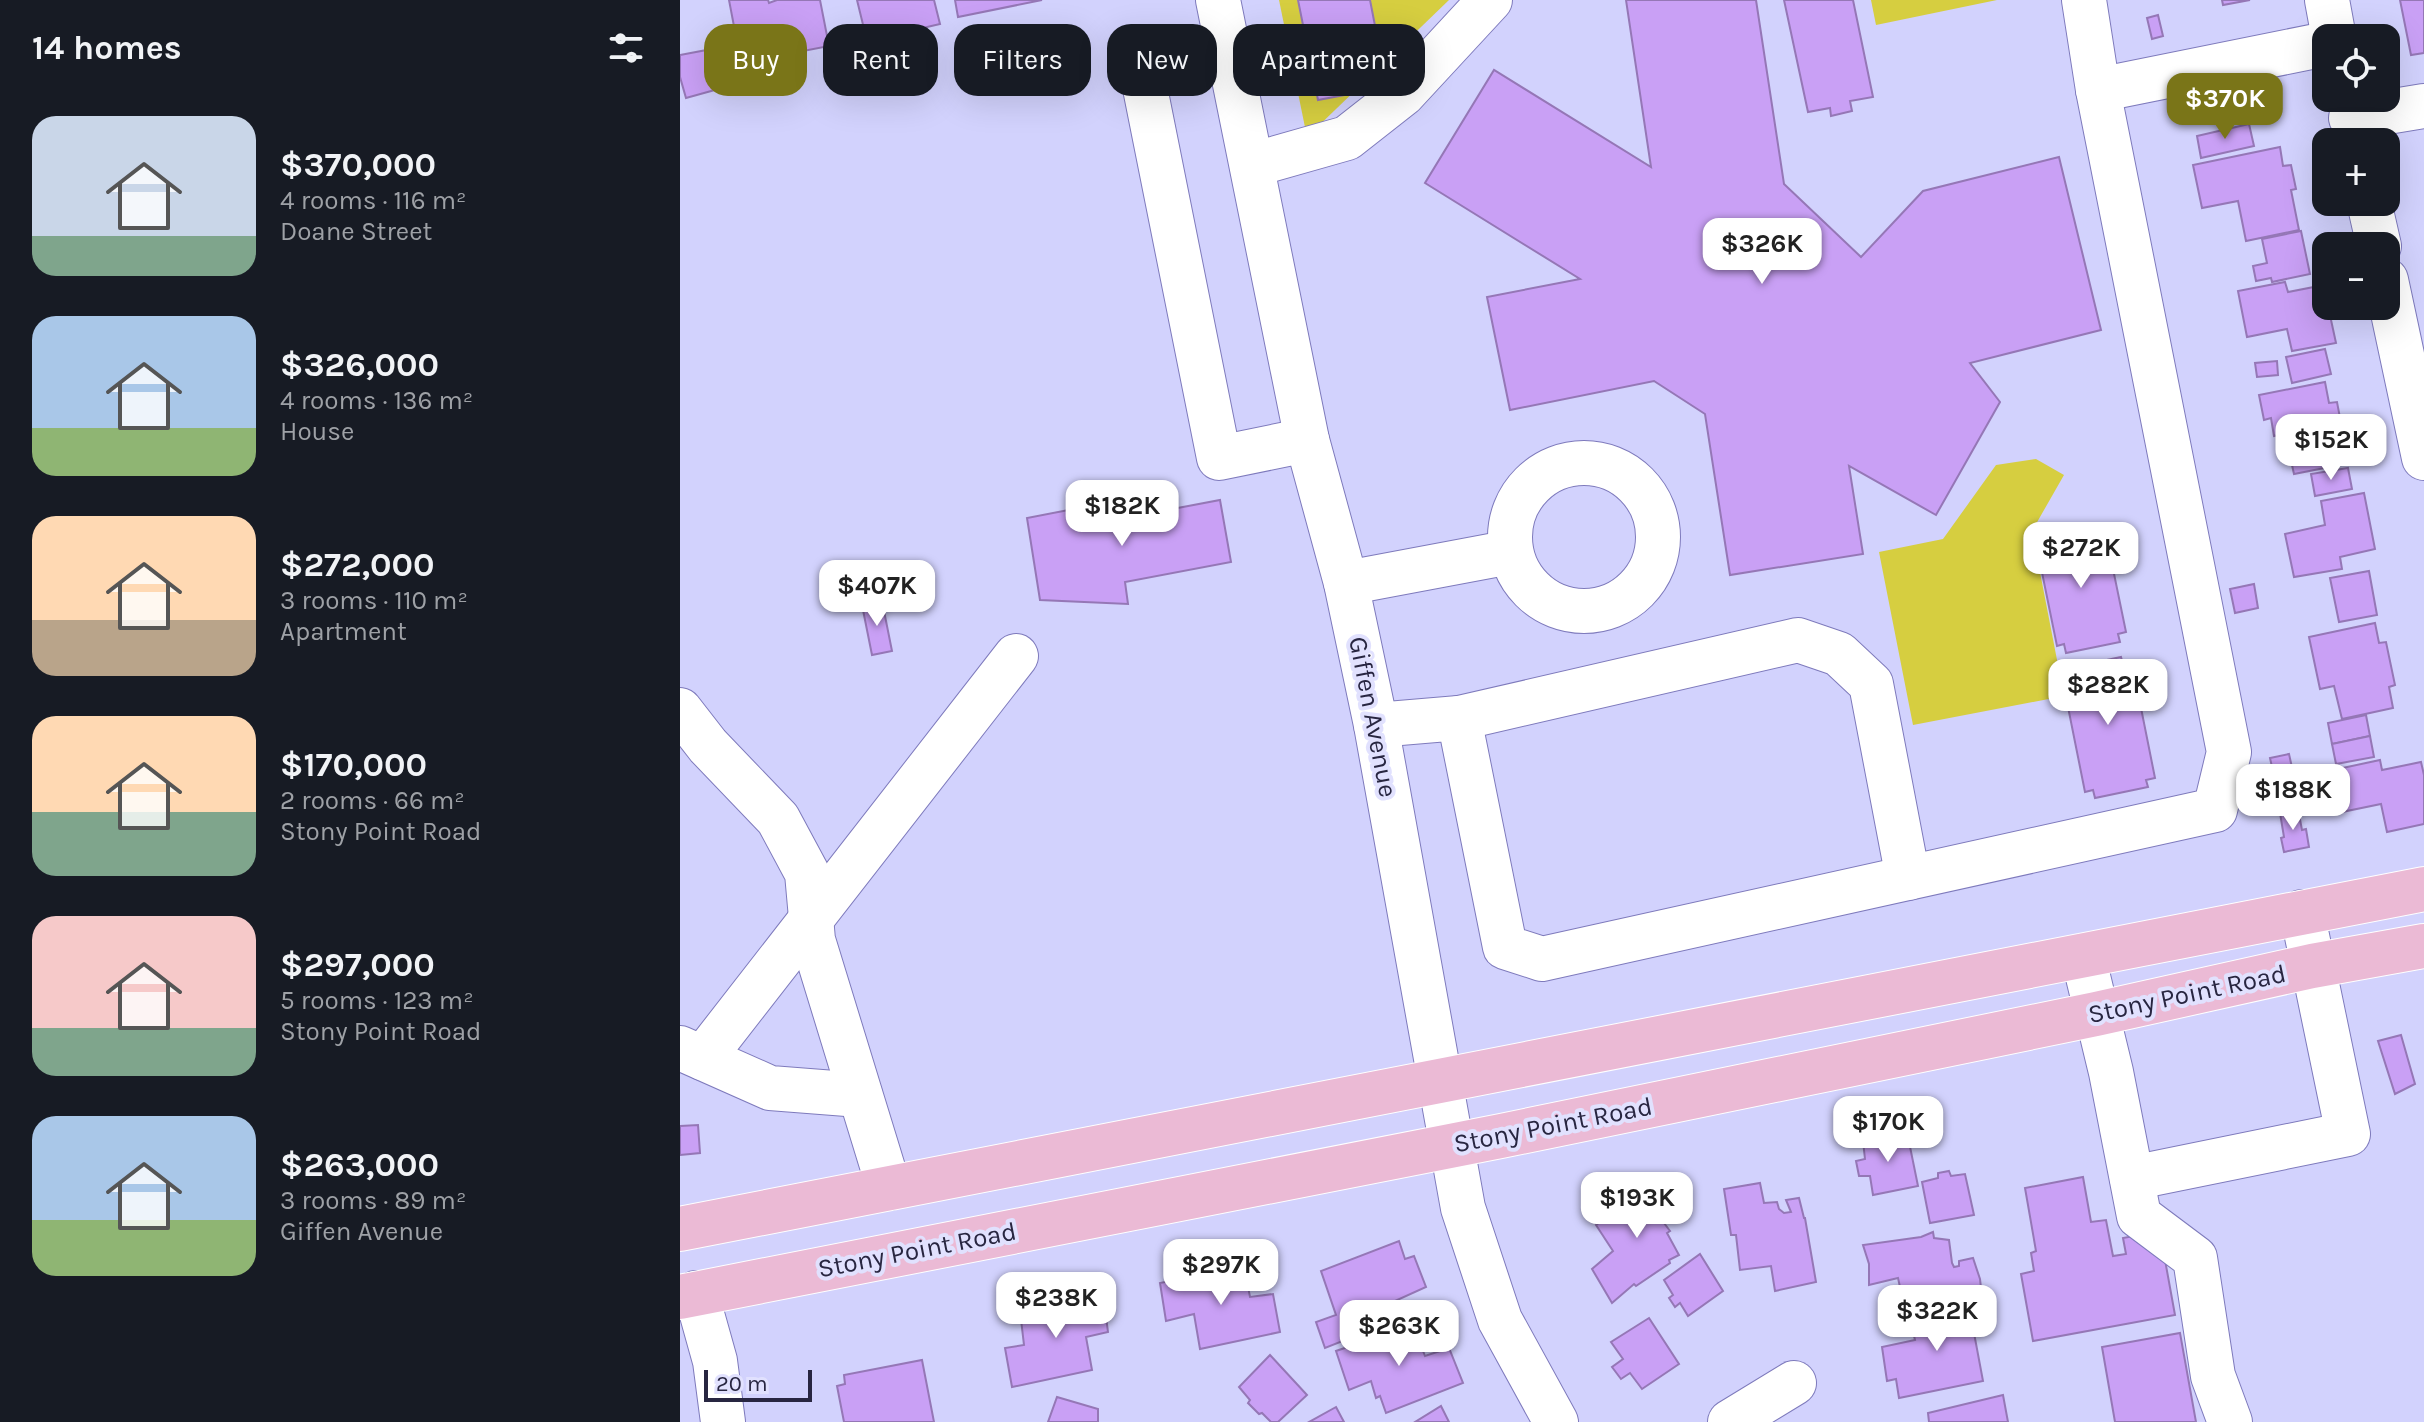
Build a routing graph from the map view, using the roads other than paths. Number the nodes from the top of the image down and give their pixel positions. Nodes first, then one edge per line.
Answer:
1 (1218, 0) edge
2 (1490, 0) edge
3 (2084, 0) edge
4 (2327, 0) edge
5 (2331, 24) edge
6 (2312, 47) edge
7 (2098, 90) junction
8 (1147, 96) edge
9 (2424, 106) edge
10 (2352, 119) edge
11 (1252, 165) junction
12 (2395, 320) edge
13 (1307, 440) junction
14 (2424, 458) edge
15 (1511, 552) dead end
16 (1346, 583) junction
17 (1016, 656) dead end
18 (680, 710) edge
19 (1451, 720) junction
20 (1376, 725) junction
21 (1908, 878) junction
22 (2424, 889) edge
23 (2302, 912) junction
24 (811, 919) junction
25 (2424, 946) edge
26 (2083, 956) junction
27 (2312, 966) junction
28 (2096, 1014) junction
29 (692, 1053) edge
30 (1440, 1080) junction
31 (860, 1095) junction
32 (1451, 1145) junction
33 (2132, 1178) junction
34 (889, 1188) junction
35 (680, 1229) edge
36 (688, 1295) edge
37 (1794, 1383) dead end
38 (723, 1422) edge
39 (1556, 1422) edge
40 (1730, 1422) edge
41 (2230, 1422) edge

1 - 11 street, Giffen Avenue
2 - 11 street
3 - 7 street
4 - 5 street
6 - 7 street
7 - 21 street
8 - 13 street
9 - 10 street
11 - 13 street, Giffen Avenue
12 - 14 street
13 - 16 street, Giffen Avenue
15 - 16 street
16 - 20 street, Giffen Avenue
17 - 24 street
18 - 24 street
19 - 20 street
19 - 21 street
19 - 21 street
20 - 30 street, Giffen Avenue
22 - 23 main road
23 - 26 main road
23 - 27 street
24 - 29 street
24 - 31 street
25 - 27 main road, Stony Point Road
26 - 28 street
26 - 30 main road
27 - 28 main road, Stony Point Road
27 - 33 street
28 - 32 main road, Stony Point Road
28 - 33 street
29 - 31 street
30 - 32 street, Giffen Avenue
30 - 34 main road
31 - 34 street
32 - 36 main road, Stony Point Road
32 - 39 street, Giffen Avenue
33 - 41 street
34 - 35 main road
36 - 38 street
37 - 40 street

